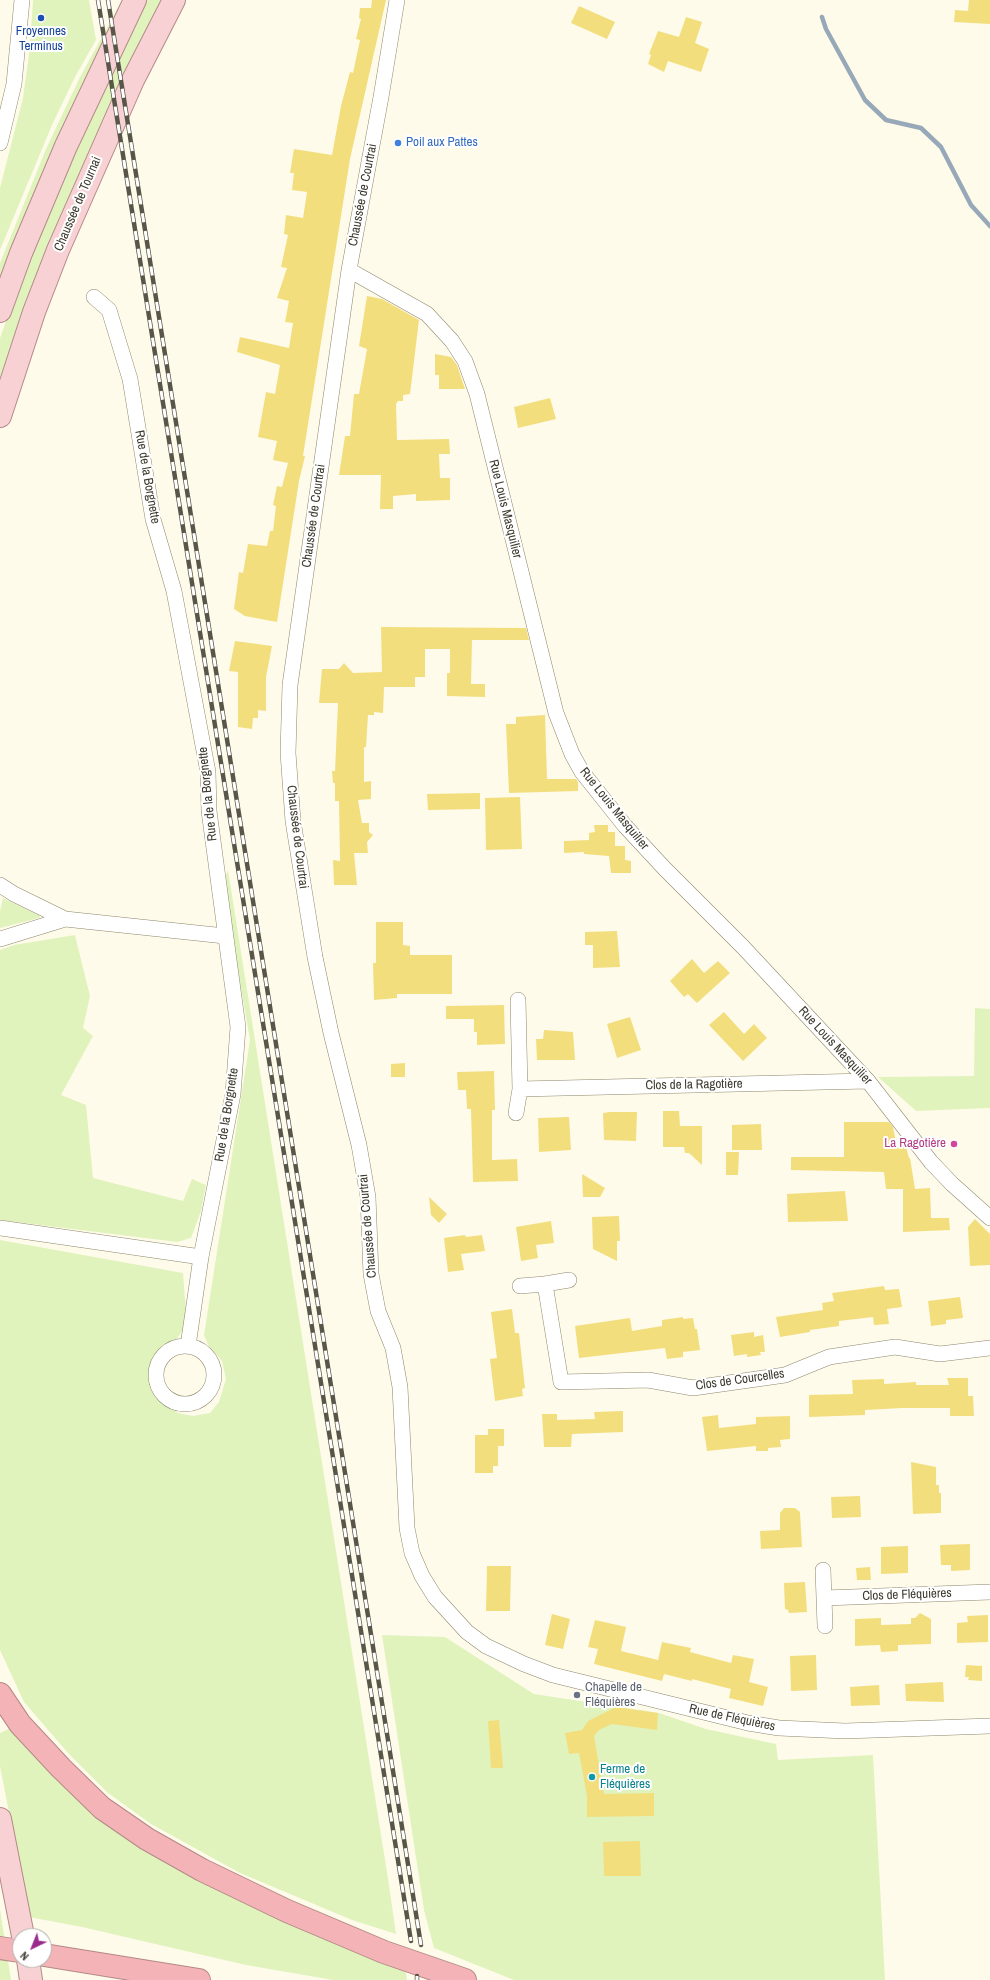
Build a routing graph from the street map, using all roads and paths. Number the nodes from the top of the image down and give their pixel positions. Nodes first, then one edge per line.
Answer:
1 (22, 0) edge
2 (136, 0) edge
3 (174, 0) edge
4 (397, 0) edge
5 (0, 143) edge
6 (349, 270) junction
7 (94, 297) dead end
8 (0, 311) edge
9 (0, 416) edge
10 (0, 885) edge
11 (65, 919) junction
12 (225, 936) junction
13 (0, 939) edge
14 (518, 1000) dead end
15 (868, 1081) junction
16 (520, 1089) junction
17 (516, 1113) dead end
18 (990, 1218) edge
19 (0, 1228) edge
20 (202, 1257) junction
21 (569, 1280) dead end
22 (545, 1284) junction
23 (520, 1286) dead end
24 (188, 1346) dead end
25 (990, 1348) edge
26 (823, 1570) dead end
27 (990, 1592) edge
28 (824, 1598) junction
29 (825, 1626) dead end
30 (484, 1644) joint
31 (0, 1694) edge
32 (990, 1726) edge
33 (0, 1819) edge
34 (21, 1928) edge
35 (0, 1948) edge
36 (12, 1950) edge
37 (52, 1956) edge
38 (29, 1968) edge
39 (31, 1980) edge
40 (199, 1980) edge
41 (465, 1980) edge

1 - 5 street
2 - 8 main road
3 - 9 main road, Chaussée de Tournai
4 - 6 street, Chaussée de Courtrai
6 - 15 street, Rue Louis Masquilier
6 - 30 street, Chaussée de Courtrai
7 - 12 street, Rue de la Borgnette
10 - 11 street
11 - 12 street
11 - 13 street
12 - 20 street, Rue de la Borgnette
14 - 16 street
15 - 16 street, Clos de la Ragotière
15 - 18 street, Rue Louis Masquilier
16 - 17 street
19 - 20 street
20 - 24 street, Rue de la Borgnette
21 - 22 street
22 - 23 street
22 - 25 street, Clos de Courcelles
26 - 28 street
27 - 28 street, Clos de Fléquières
28 - 29 street
30 - 32 street, Rue de Fléquières
31 - 41 highway
33 - 34 main road
35 - 36 highway
37 - 40 highway
38 - 39 main road

